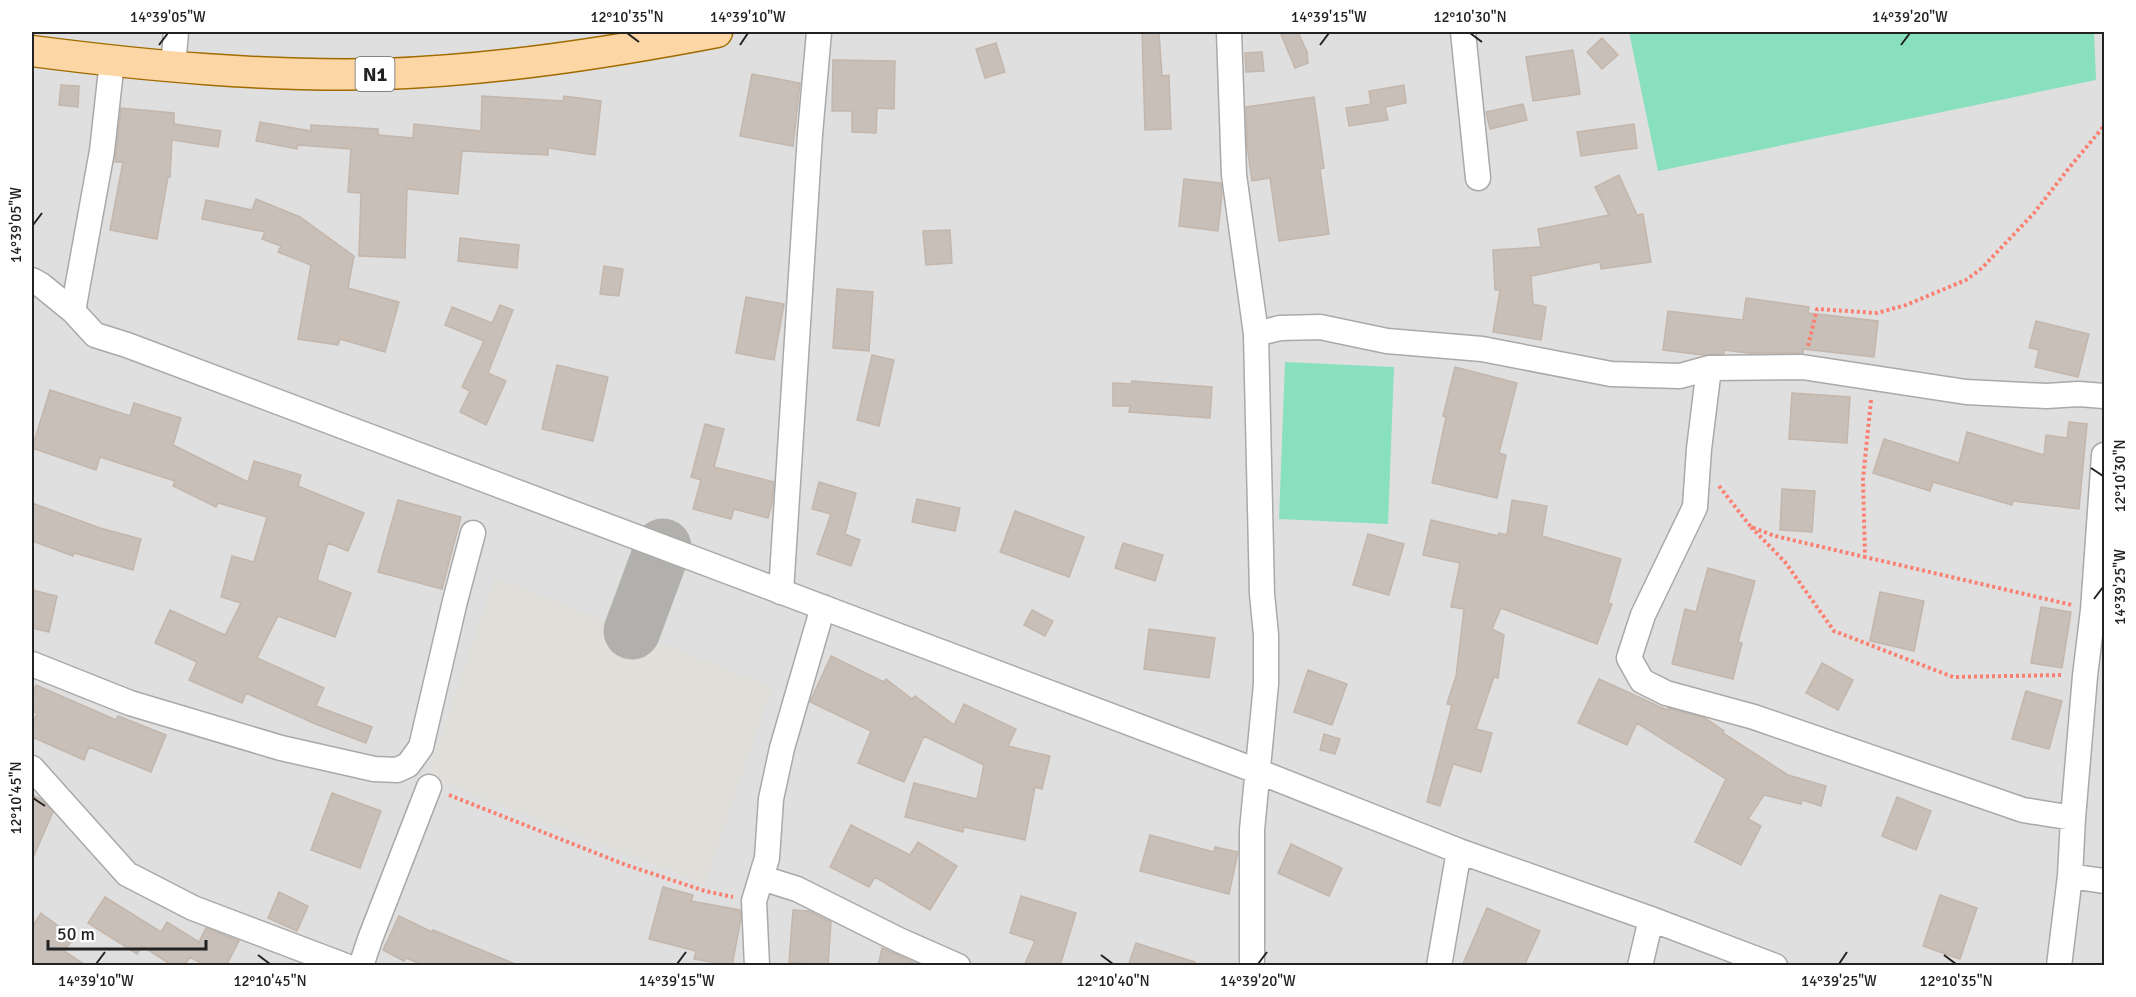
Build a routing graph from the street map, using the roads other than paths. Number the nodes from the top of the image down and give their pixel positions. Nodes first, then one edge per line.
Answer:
1 (176, 32) edge
2 (717, 32) edge
3 (819, 32) edge
4 (1229, 32) edge
5 (1463, 32) edge
6 (32, 51) edge
7 (112, 61) junction
8 (173, 67) junction
9 (1478, 178) dead end
10 (32, 280) edge
11 (73, 311) junction
12 (1256, 334) junction
13 (1709, 368) junction
14 (2104, 396) edge
15 (2104, 455) edge
16 (473, 533) dead end
17 (781, 592) junction
18 (823, 607) junction
19 (32, 664) edge
20 (2095, 678) edge
21 (32, 768) edge
22 (1257, 771) junction
23 (429, 787) road end
24 (2073, 818) junction
25 (1459, 851) junction
26 (2070, 876) junction
27 (762, 878) junction
28 (2104, 881) edge
29 (1651, 919) junction
30 (346, 966) edge
31 (361, 966) edge
32 (757, 966) edge
33 (958, 966) edge
34 (1252, 966) edge
35 (1439, 966) edge
36 (1640, 966) edge
37 (1775, 966) edge
38 (2059, 966) edge

1 - 8 street
2 - 8 main road, N1
3 - 17 street
4 - 12 street
5 - 9 street
6 - 7 main road, N1
7 - 8 main road, N1
7 - 11 street
10 - 11 street
11 - 17 street
12 - 13 street
12 - 22 street
13 - 14 street
13 - 24 street
15 - 20 street
16 - 19 street
17 - 18 street
18 - 22 street
18 - 27 street
20 - 24 street
21 - 30 street
22 - 25 street
22 - 34 street
23 - 31 street
24 - 26 street
25 - 29 street
25 - 35 street
26 - 28 street
26 - 38 street
27 - 32 street
27 - 33 street
29 - 36 street
29 - 37 street

